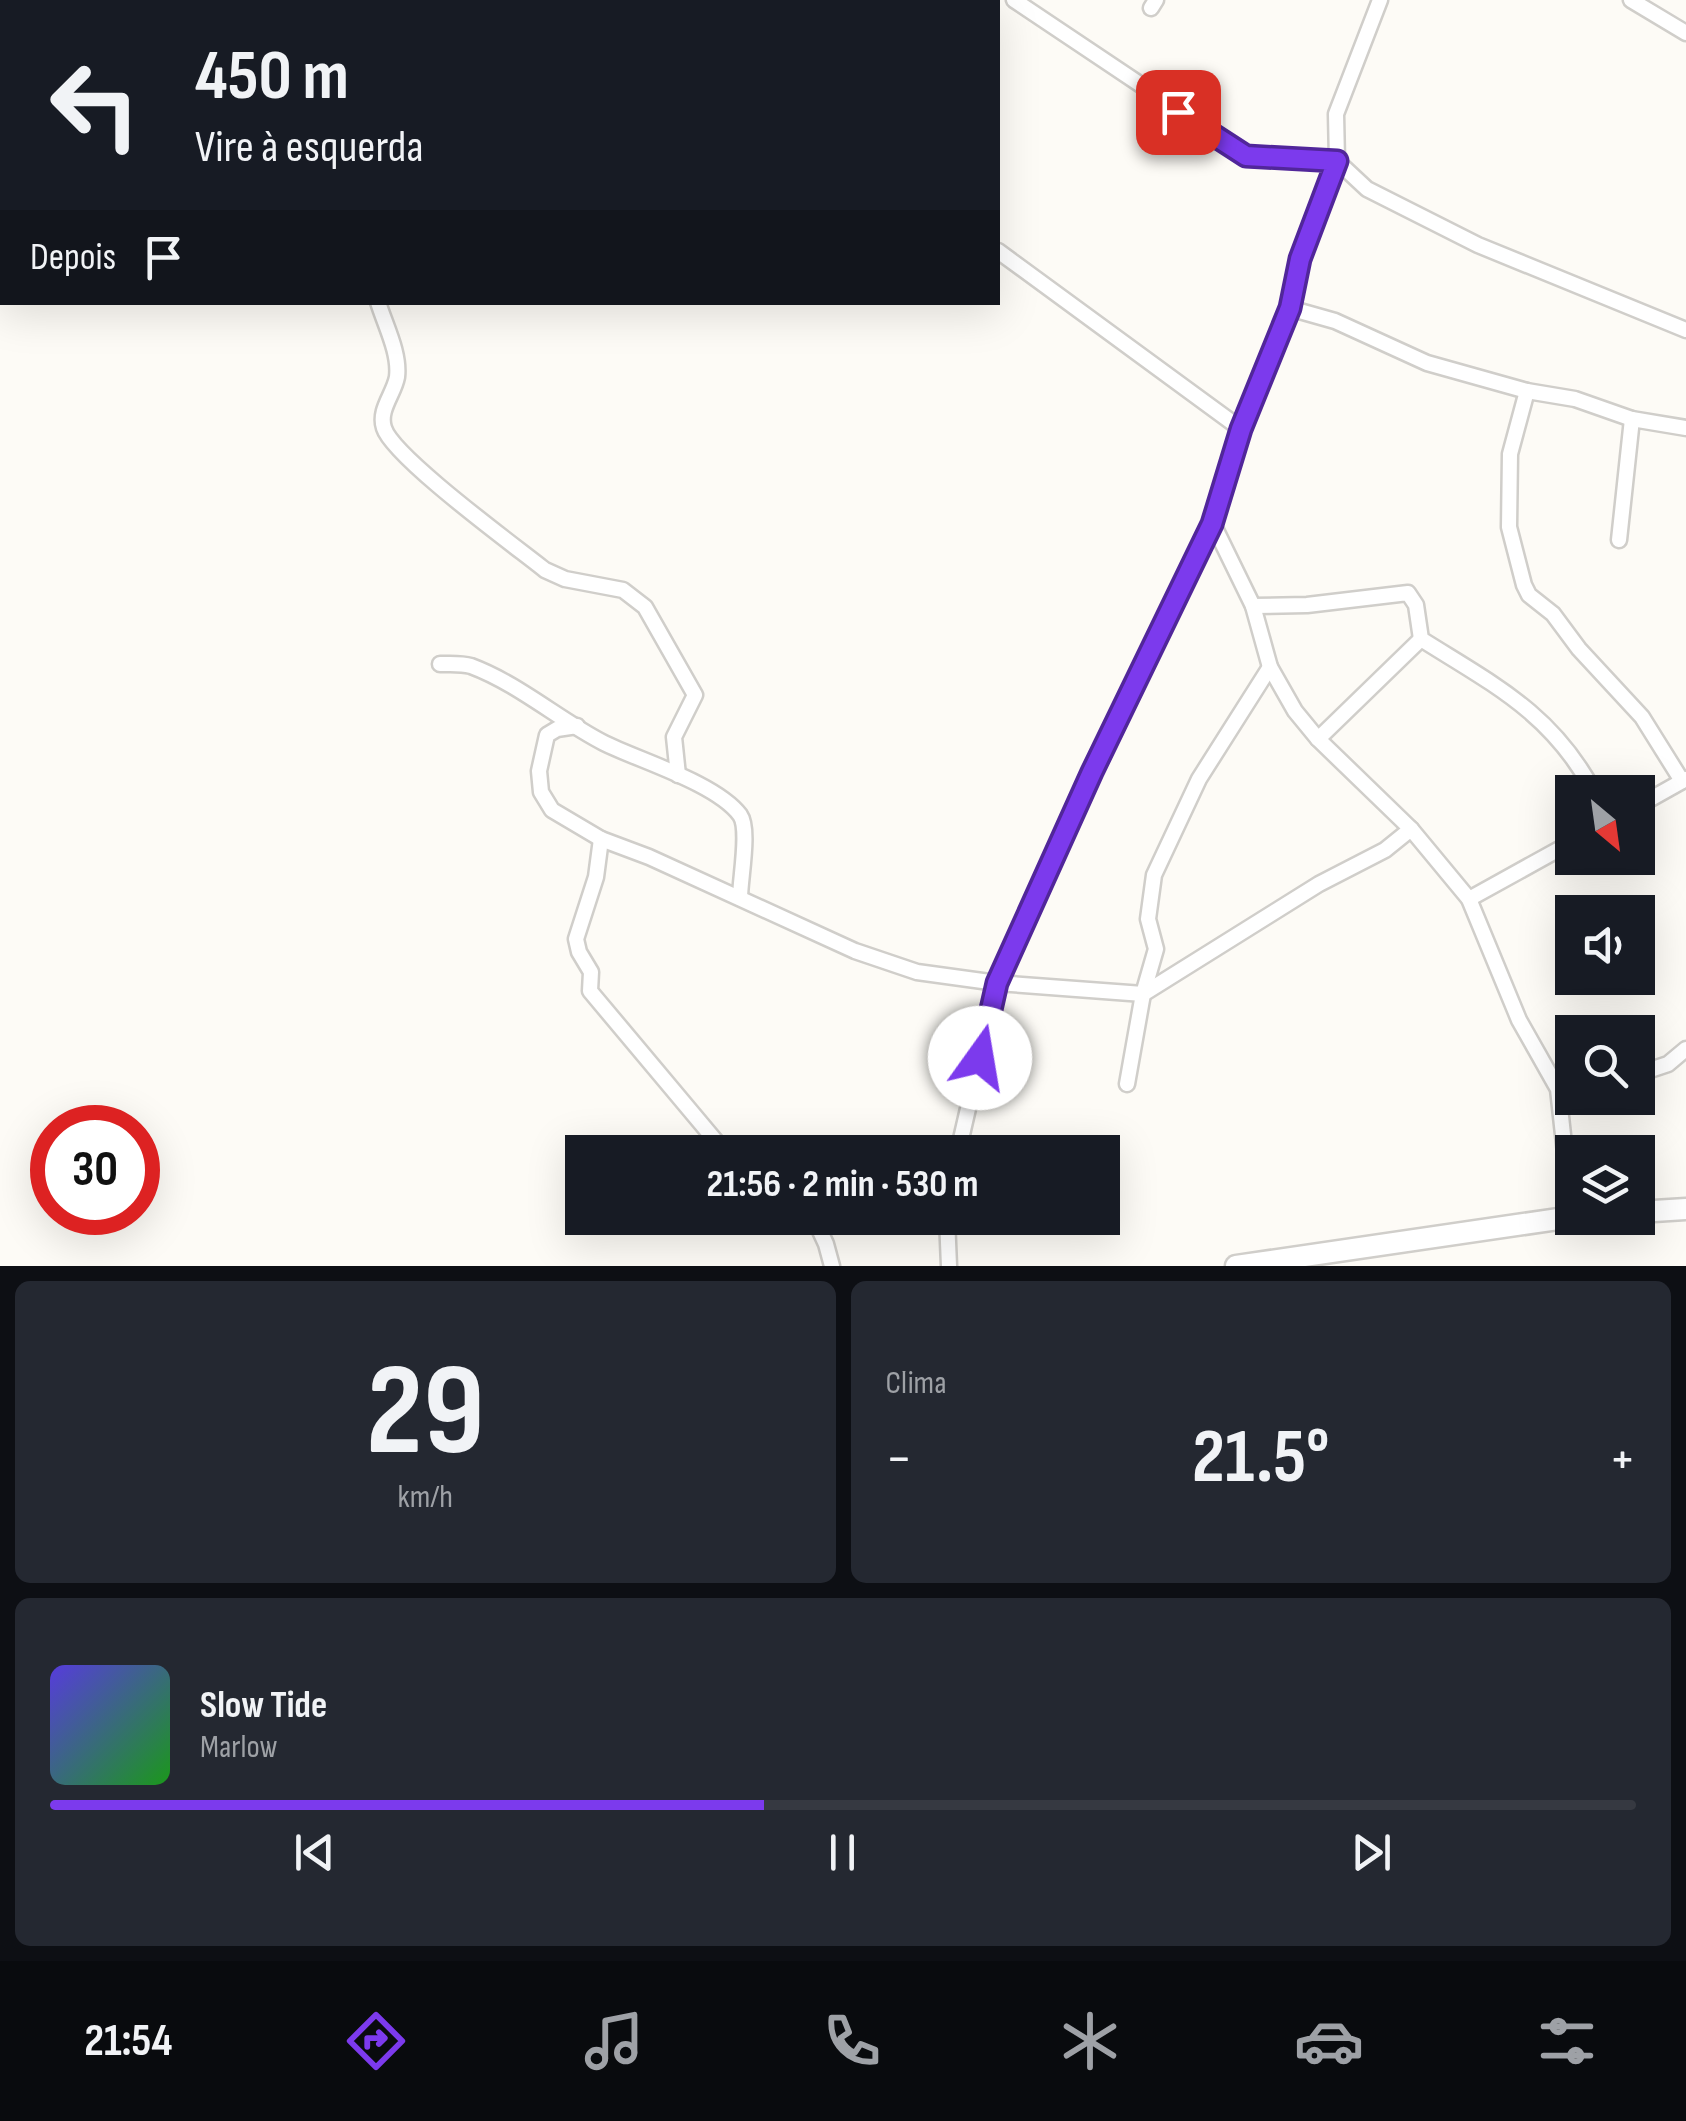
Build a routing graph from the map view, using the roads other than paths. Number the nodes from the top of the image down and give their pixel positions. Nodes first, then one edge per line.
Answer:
1 (1014, 0) edge
2 (1380, 0) edge
3 (1631, 0) edge
4 (1686, 33) edge
5 (1337, 161) junction
6 (1000, 252) edge
7 (379, 305) edge
8 (1290, 308) junction
9 (1686, 330) edge
10 (1527, 391) junction
11 (1632, 419) junction
12 (1686, 428) edge
13 (1241, 429) junction
14 (1212, 524) junction
15 (1619, 540) dead end
16 (1253, 606) junction
17 (1422, 639) junction
18 (440, 664) dead end
19 (1270, 666) junction
20 (577, 726) junction
21 (1318, 740) junction
22 (678, 775) junction
23 (1584, 775) edge
24 (1684, 780) edge
25 (1655, 796) edge
26 (1411, 829) junction
27 (601, 839) junction
28 (1555, 851) edge
29 (740, 898) junction
30 (1469, 899) junction
31 (997, 983) junction
32 (1143, 994) junction
33 (1686, 1050) edge
34 (1655, 1068) edge
35 (1555, 1073) edge
36 (1127, 1084) dead end
37 (712, 1135) edge
38 (962, 1135) edge
39 (1686, 1209) edge
40 (1655, 1211) edge
41 (1555, 1219) edge
42 (822, 1235) edge
43 (948, 1235) edge
44 (832, 1266) edge
45 (949, 1266) edge
46 (1236, 1266) edge

1 - 5 street
2 - 5 street
3 - 4 street
5 - 8 street
5 - 9 street
6 - 13 street
7 - 22 street
8 - 10 street
8 - 13 street
10 - 11 street
10 - 24 street
11 - 12 street
11 - 15 street
13 - 14 street
14 - 16 street
14 - 31 street
16 - 17 street
16 - 19 street
17 - 21 street
17 - 23 street
18 - 20 street
19 - 21 street
19 - 32 street
20 - 22 street
20 - 27 street
21 - 26 street
22 - 29 street
24 - 25 street
26 - 30 street
26 - 32 street
27 - 29 street
27 - 37 street
28 - 30 street
29 - 31 street
30 - 35 street
31 - 32 street
31 - 38 street
32 - 36 street
33 - 34 street
39 - 40 street
41 - 46 street
42 - 44 street
43 - 45 street

